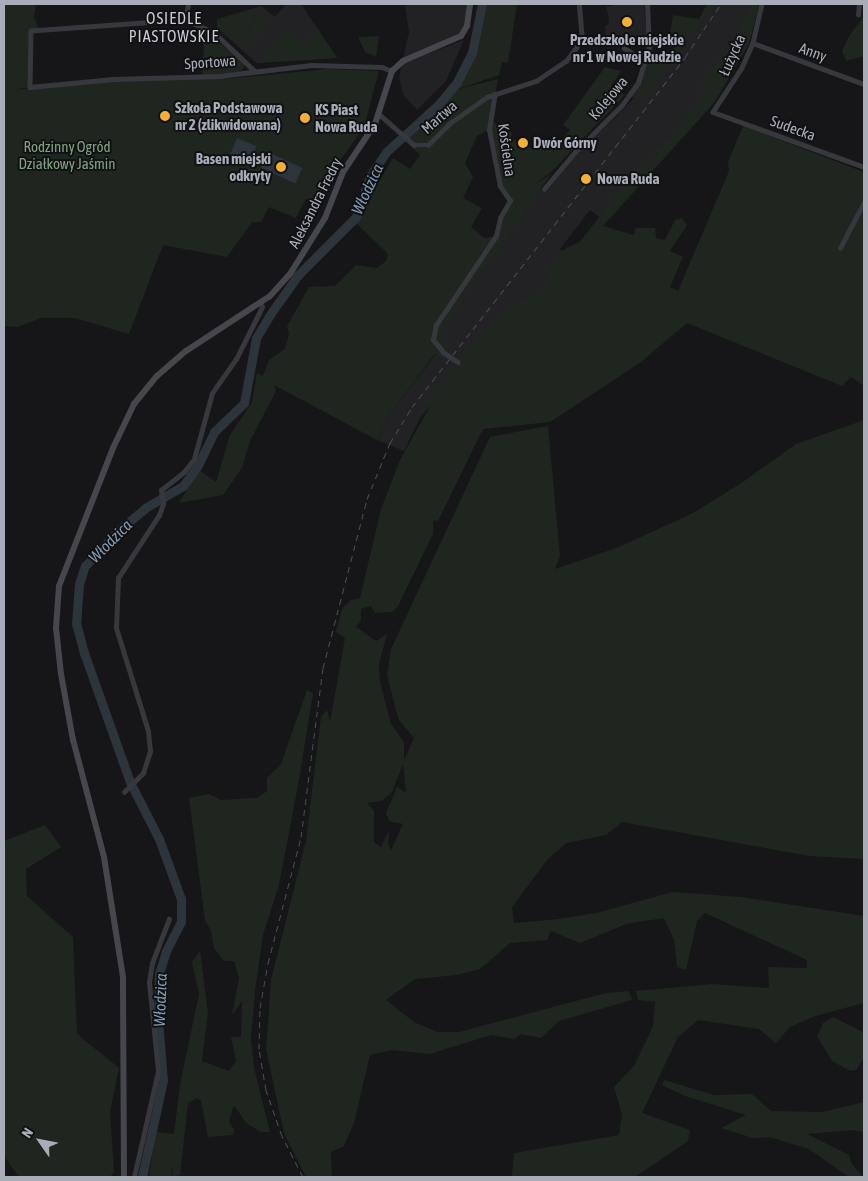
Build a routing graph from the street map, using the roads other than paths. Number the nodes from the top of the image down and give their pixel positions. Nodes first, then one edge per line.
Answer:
1 (188, 4) edge
2 (470, 4) edge
3 (578, 4) edge
4 (647, 4) edge
5 (762, 4) edge
6 (859, 4) edge
7 (858, 14) dead end
8 (185, 20) junction
9 (582, 40) junction
10 (593, 42) dead end
11 (753, 43) junction
12 (624, 48) dead end
13 (645, 62) junction
14 (254, 71) junction
15 (392, 71) junction
16 (864, 84) edge
17 (495, 94) junction
18 (713, 112) joint
19 (379, 114) junction
20 (864, 167) edge
21 (544, 189) dead end
22 (864, 202) edge
23 (840, 248) dead end
24 (260, 303) junction
25 (458, 362) dead end
26 (125, 789) dead end
27 (169, 919) dead end
28 (124, 1177) edge
29 (134, 1177) edge

1 - 8 street
2 - 15 street
3 - 9 street
4 - 13 street, Kolejowa
5 - 11 street, Łużycka
6 - 7 street
8 - 14 street
8 - 14 street, Sportowa
9 - 10 street
9 - 17 street
11 - 16 street, Anny
11 - 18 street, Łużycka
12 - 13 street
13 - 21 street, Kolejowa
14 - 15 street, Sportowa
15 - 19 street, Aleksandra Fredry
17 - 19 street, Martwa
17 - 25 street, Kościelna, bridge
18 - 20 street, Sudecka
19 - 24 street, Aleksandra Fredry
22 - 23 street
24 - 26 street
24 - 28 street, Aleksandra Fredry
27 - 29 street

